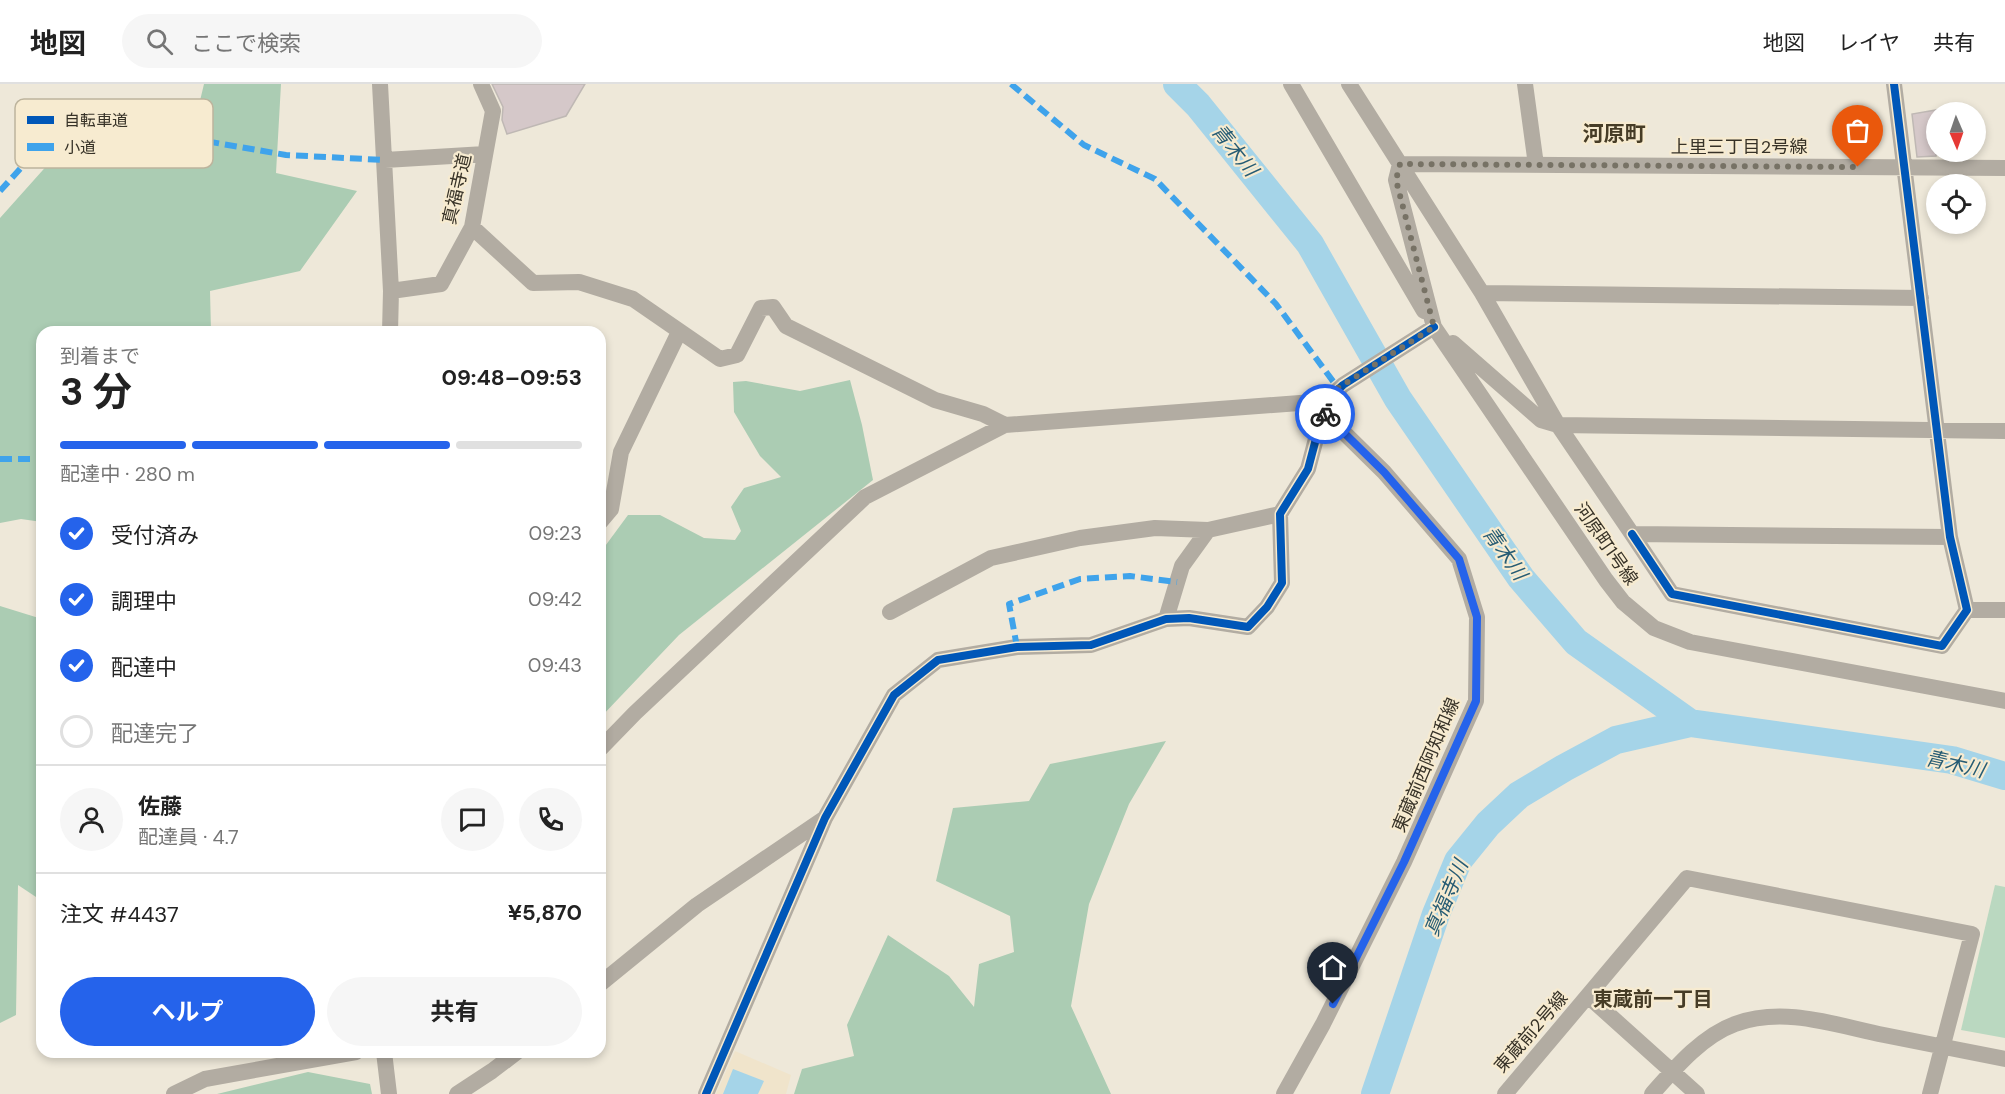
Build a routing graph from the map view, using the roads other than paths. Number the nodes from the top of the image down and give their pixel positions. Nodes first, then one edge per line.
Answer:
1 (380, 84) edge
2 (481, 84) edge
3 (1291, 84) edge
4 (1349, 84) edge
5 (1525, 84) edge
6 (1894, 84) edge
7 (486, 154) junction
8 (385, 160) junction
9 (1400, 164) junction
10 (1536, 165) junction
11 (1904, 167) junction
12 (2005, 168) edge
13 (472, 227) junction
14 (391, 291) junction
15 (1482, 293) junction
16 (1921, 298) junction
17 (390, 326) edge
18 (1434, 327) junction
19 (680, 332) junction
20 (1324, 407) junction
21 (1558, 424) junction
22 (1005, 425) junction
23 (1937, 430) junction
24 (2005, 431) edge
25 (606, 514) edge
26 (1280, 514) junction
27 (1208, 530) junction
28 (1632, 534) junction
29 (1950, 537) junction
30 (1967, 610) junction
31 (2005, 610) edge
32 (890, 612) dead end
33 (1166, 619) junction
34 (2005, 701) edge
35 (606, 743) edge
36 (825, 818) junction
37 (606, 979) edge
38 (1588, 996) junction
39 (1942, 1047) junction
40 (322, 1058) edge
41 (385, 1058) edge
42 (509, 1058) edge
43 (2005, 1059) edge
44 (1671, 1072) junction
45 (174, 1094) edge
46 (389, 1094) edge
47 (457, 1094) edge
48 (706, 1094) edge
49 (1284, 1094) edge
50 (1505, 1094) edge
51 (1652, 1094) edge
52 (1696, 1094) edge
53 (1930, 1094) edge

1 - 8 street
2 - 7 street, 真福寺道
3 - 18 street
4 - 9 street
5 - 10 street
6 - 11 street
7 - 8 street
7 - 13 street, 真福寺道
8 - 14 street
9 - 10 street, 上里三丁目2号線
9 - 15 street
9 - 18 street
10 - 11 street, 上里三丁目2号線
11 - 12 street, 上里三丁目2号線
11 - 16 street
13 - 14 street, 真福寺道
13 - 19 street
14 - 17 street
15 - 16 street
15 - 21 street
16 - 23 street
18 - 20 street
18 - 21 street
18 - 34 street, 河原町1号線
19 - 22 street
19 - 25 street
20 - 22 street
20 - 26 street
20 - 49 street, 東蔵前西阿知和線
21 - 23 street
21 - 28 street
22 - 35 street
23 - 24 street
23 - 29 street
26 - 27 street
26 - 33 street
27 - 32 street
27 - 33 street
28 - 29 street
28 - 30 street
29 - 30 street
30 - 31 street
33 - 36 street
36 - 37 street
36 - 48 street
38 - 39 street, 東蔵前2号線
38 - 44 street
38 - 50 street, 東蔵前2号線
39 - 43 street
39 - 44 street
39 - 53 street
40 - 45 street
41 - 46 street
42 - 47 street
44 - 51 street
44 - 52 street

